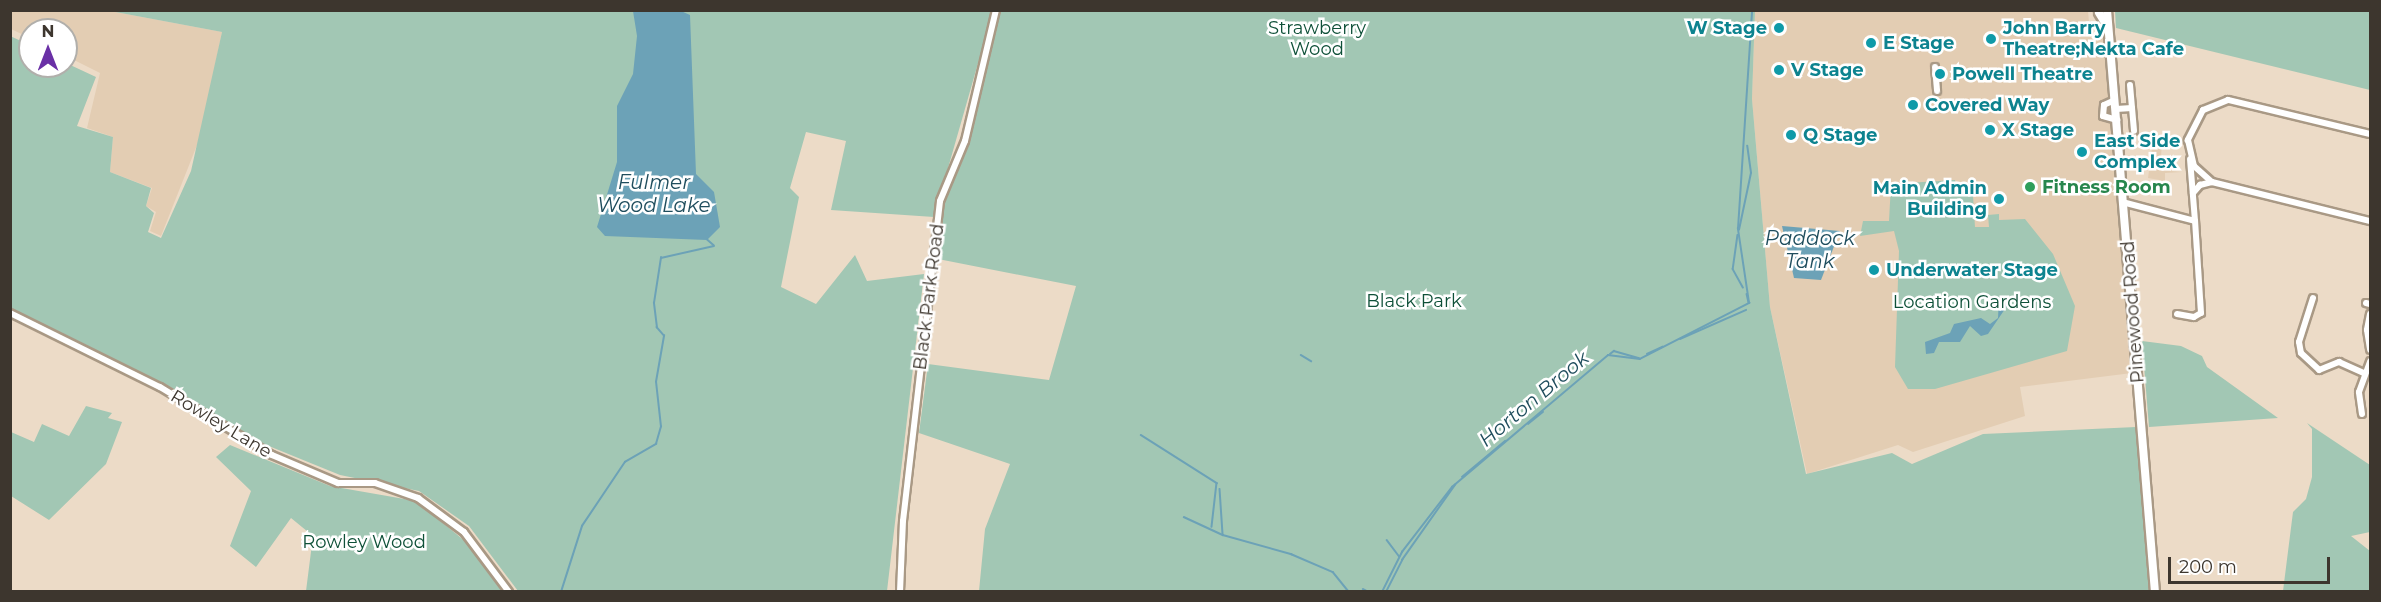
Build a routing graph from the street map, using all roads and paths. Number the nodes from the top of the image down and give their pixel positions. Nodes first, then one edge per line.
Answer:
1 (996, 10) edge
2 (2101, 11) edge
3 (1935, 67) dead end
4 (2130, 85) dead end
5 (1936, 91) dead end
6 (2115, 100) junction
7 (2132, 108) junction
8 (2116, 109) junction
9 (2117, 120) junction
10 (2134, 131) dead end
11 (2370, 134) edge
12 (2190, 156) junction
13 (2212, 182) junction
14 (2193, 194) junction
15 (2126, 203) junction
16 (2370, 216) edge
17 (2367, 220) edge
18 (2195, 221) junction
19 (2313, 298) dead end
20 (10, 313) edge
21 (2178, 314) dead end
22 (2370, 314) edge
23 (2370, 350) edge
24 (2370, 361) edge
25 (2364, 373) junction
26 (2362, 414) dead end
27 (509, 591) edge
28 (900, 591) edge
29 (2156, 591) edge

1 - 28 street, Black Park Road
2 - 6 street, Pinewood Road
3 - 5 street
4 - 7 street
6 - 8 street, Pinewood Road
6 - 9 street
7 - 8 street
7 - 10 street
8 - 9 street, Pinewood Road
9 - 15 street, Pinewood Road
11 - 12 street
12 - 13 street
12 - 14 street
13 - 14 street
13 - 17 street
14 - 18 street
15 - 18 street
15 - 29 street, Pinewood Road
16 - 17 street
18 - 21 street
19 - 25 street
20 - 27 street, Rowley Lane
22 - 23 street
24 - 25 street
25 - 26 street

